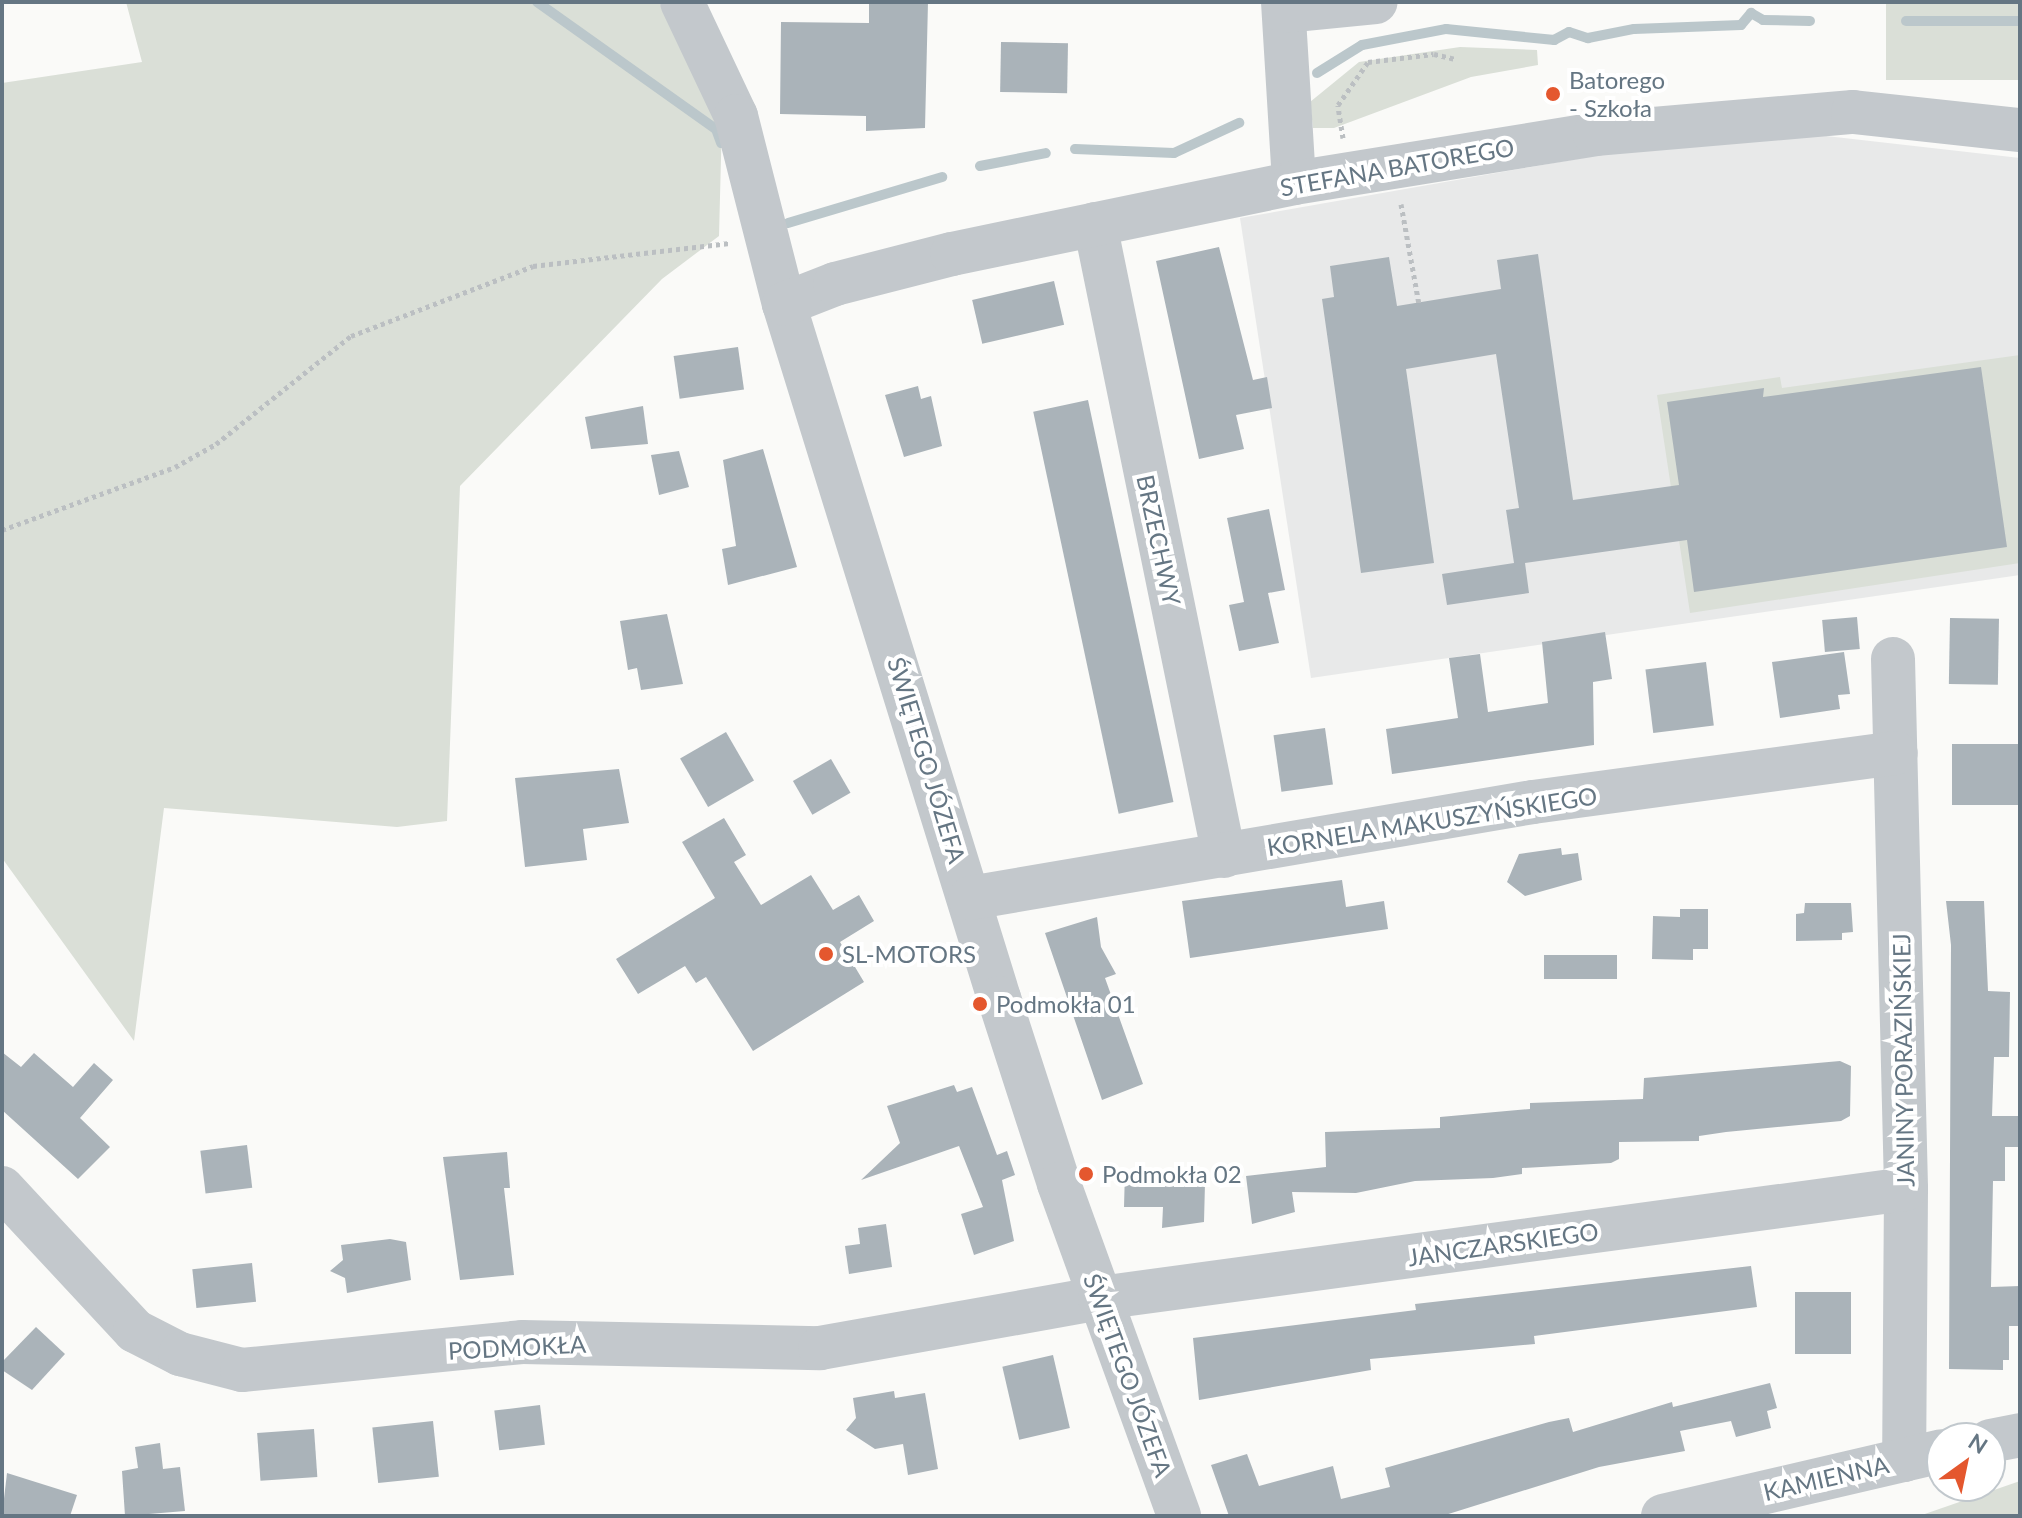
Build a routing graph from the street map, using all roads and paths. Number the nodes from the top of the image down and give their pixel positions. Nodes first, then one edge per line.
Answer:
1 (682, 2) edge
2 (1376, 2) edge
3 (1284, 7) edge
4 (1455, 59) dead end
5 (2020, 130) edge
6 (1395, 168) junction
7 (1350, 174) junction
8 (1294, 183) junction
9 (1095, 224) junction
10 (767, 241) junction
11 (784, 304) junction
12 (1419, 304) dead end
13 (2, 530) edge
14 (1893, 659) dead end
15 (1896, 753) junction
16 (1224, 856) junction
17 (970, 898) junction
18 (2, 1188) edge
19 (1906, 1189) junction
20 (1100, 1298) junction
21 (1923, 1456) edge
22 (1179, 1516) edge
23 (1663, 1516) edge

1 - 10 street, ŚWIĘTEGO JÓZEFA
2 - 3 street
3 - 8 street
4 - 7 path
5 - 6 street, STEFANA BATOREGO
6 - 7 street, STEFANA BATOREGO
6 - 12 path
7 - 8 street, STEFANA BATOREGO
8 - 9 street, STEFANA BATOREGO
9 - 11 street, STEFANA BATOREGO
9 - 16 street, BRZECHWY
10 - 11 street, ŚWIĘTEGO JÓZEFA
10 - 13 path
11 - 17 street, ŚWIĘTEGO JÓZEFA
14 - 15 street, JANINY PORAZIŃSKIEJ
15 - 16 street, KORNELA MAKUSZYŃSKIEGO
15 - 19 street, JANINY PORAZIŃSKIEJ
16 - 17 street, KORNELA MAKUSZYŃSKIEGO
17 - 20 street, ŚWIĘTEGO JÓZEFA
18 - 20 street, PODMOKŁA
19 - 20 street, JANCZARSKIEGO
19 - 21 street, JANINY PORAZIŃSKIEJ
20 - 22 street, ŚWIĘTEGO JÓZEFA
21 - 23 street, KAMIENNA

